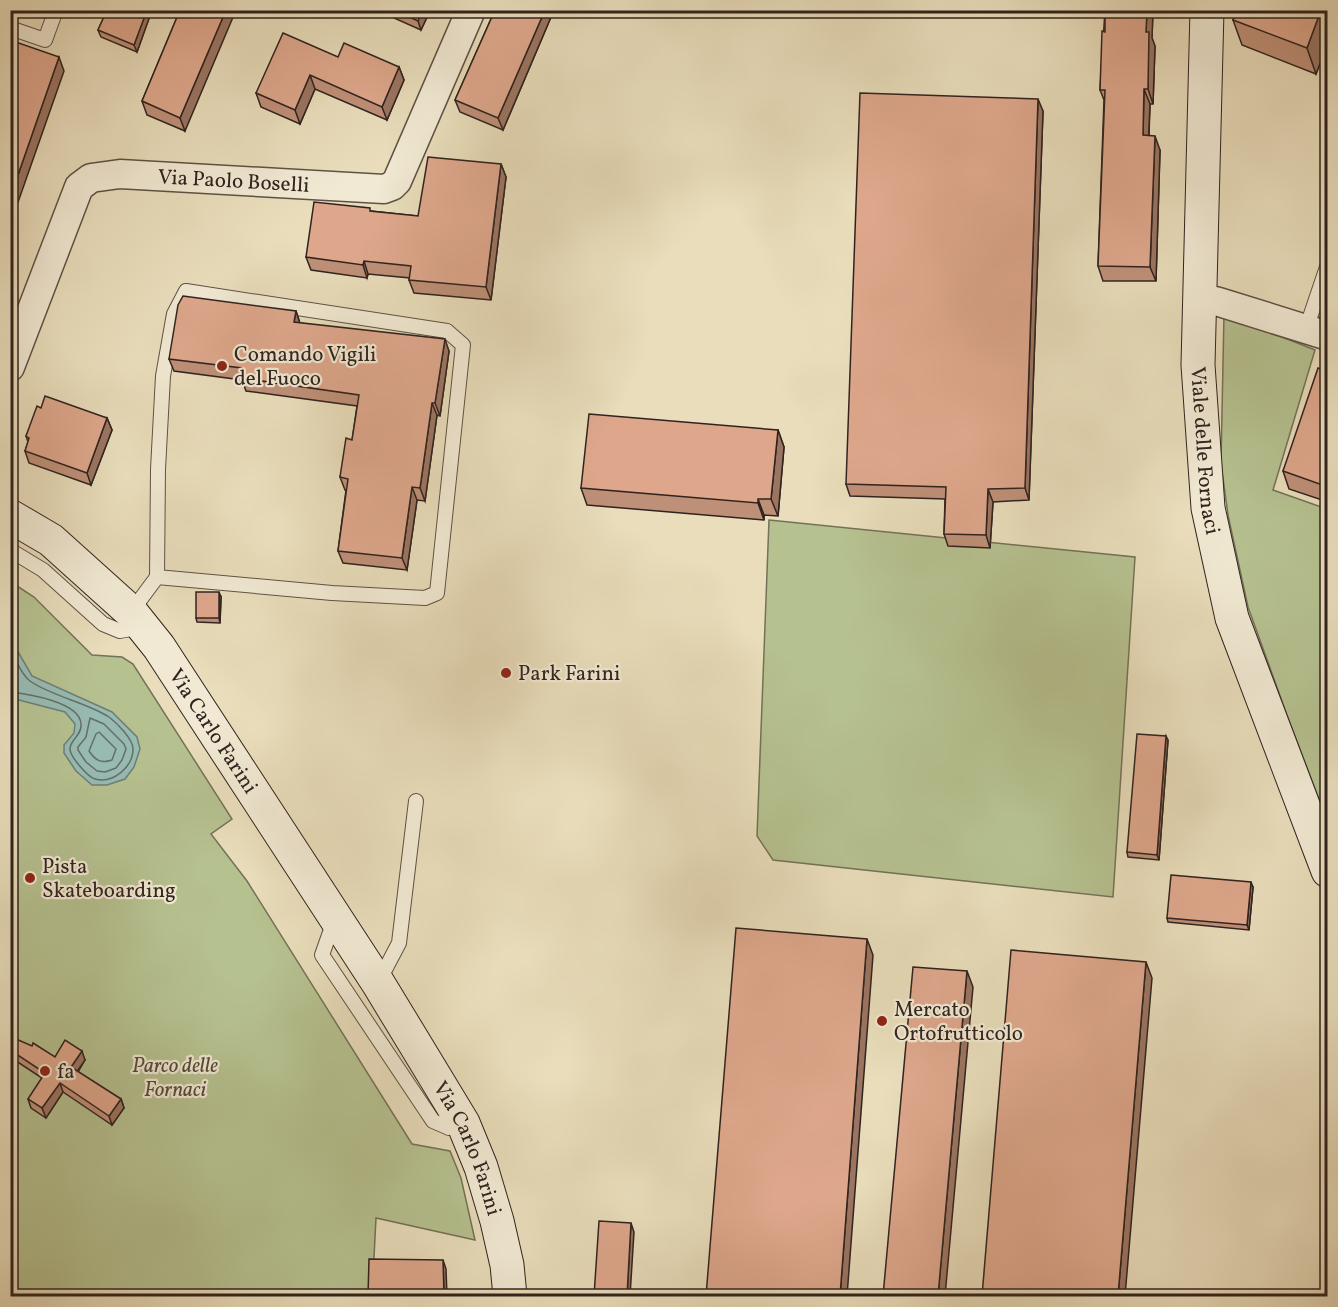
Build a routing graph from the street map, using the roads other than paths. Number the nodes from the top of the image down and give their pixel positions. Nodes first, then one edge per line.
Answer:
1 (56, 10) edge
2 (471, 10) edge
3 (1207, 10) edge
4 (10, 28) edge
5 (1328, 264) edge
6 (1199, 297) junction
7 (1317, 332) edge
8 (10, 367) edge
9 (10, 516) edge
10 (10, 549) edge
11 (157, 577) junction
12 (137, 620) junction
13 (416, 801) dead end
14 (1328, 871) edge
15 (335, 918) junction
16 (378, 983) junction
17 (463, 1123) junction
18 (510, 1296) edge

1 - 4 lane
2 - 8 street, Via Paolo Boselli
3 - 6 street, Viale delle Fornaci
5 - 7 lane
6 - 7 street
6 - 14 street, Viale delle Fornaci
9 - 12 street, Via Carlo Farini
10 - 12 lane
11 - 11 lane
11 - 12 lane
12 - 15 street, Via Carlo Farini
13 - 16 lane
15 - 16 street, Via Carlo Farini
15 - 17 lane
16 - 17 street, Via Carlo Farini
17 - 18 street, Via Carlo Farini

